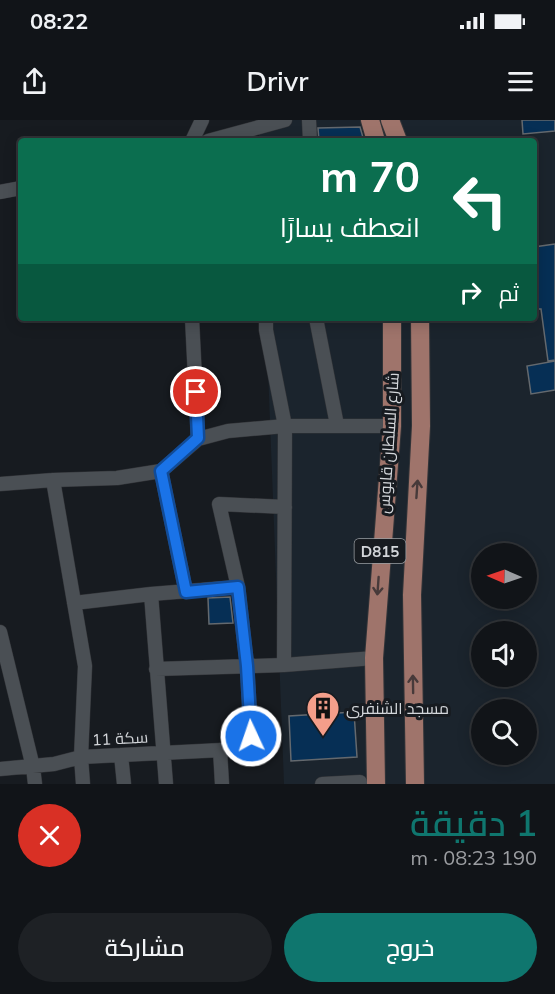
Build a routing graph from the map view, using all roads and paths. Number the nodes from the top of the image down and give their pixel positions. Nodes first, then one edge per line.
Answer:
1 (202, 120) edge
2 (285, 120) edge
3 (309, 120) edge
4 (370, 120) edge
5 (390, 120) edge
6 (262, 126) junction
7 (193, 138) edge
8 (219, 138) edge
9 (262, 138) edge
10 (310, 138) edge
11 (375, 138) edge
12 (397, 138) edge
13 (18, 189) edge
14 (0, 192) edge
15 (192, 321) edge
16 (266, 321) edge
17 (317, 321) edge
18 (392, 321) edge
19 (420, 321) edge
20 (337, 425) junction
21 (285, 426) junction
22 (392, 426) junction
23 (198, 438) junction
24 (161, 471) junction
25 (53, 480) junction
26 (0, 484) edge
27 (285, 507) junction
28 (238, 587) junction
29 (186, 592) junction
30 (151, 594) junction
31 (74, 603) junction
32 (0, 632) edge
33 (374, 658) junction
34 (284, 665) junction
35 (247, 666) junction
36 (156, 669) junction
37 (220, 750) junction
38 (162, 753) junction
39 (121, 755) junction
40 (81, 757) junction
41 (33, 767) junction
42 (0, 769) edge
43 (35, 784) edge
44 (83, 784) edge
45 (124, 784) edge
46 (166, 784) edge
47 (222, 784) edge
48 (322, 784) edge
49 (332, 784) edge
50 (360, 784) edge
51 (376, 784) edge
52 (415, 784) edge

1 - 7 street
2 - 6 street
3 - 10 street
4 - 11 main road
5 - 12 main road
6 - 8 street
6 - 9 street
13 - 14 street
15 - 23 street
16 - 21 street
17 - 20 street
18 - 22 main road, شارع السلطان قابوس / D815
52 -> 19 main road, شارع السلطان قابوس / D815
20 - 21 street
20 - 22 street
21 - 23 street
21 - 27 street
22 -> 33 main road, شارع السلطان قابوس / D815
23 - 24 street
24 - 25 street
24 - 29 street
25 - 26 street
25 - 31 street
27 - 28 street
27 - 34 street
28 - 29 street
28 - 35 street
29 - 30 street
30 - 31 street
30 - 36 street
31 - 40 street
32 - 41 street
33 - 34 street
33 - 51 main road, شارع السلطان قابوس / D815
34 - 35 street
35 - 36 street
35 - 37 street, سكة 11
36 - 38 street
37 - 38 street, سكة 11
37 - 47 street
38 - 39 street, سكة 11
38 - 46 street
39 - 40 street, سكة 11
39 - 45 street
40 - 41 street, سكة 11
40 - 44 street
41 - 42 street, سكة 11
41 - 43 street
48 - 49 street
49 - 50 street

